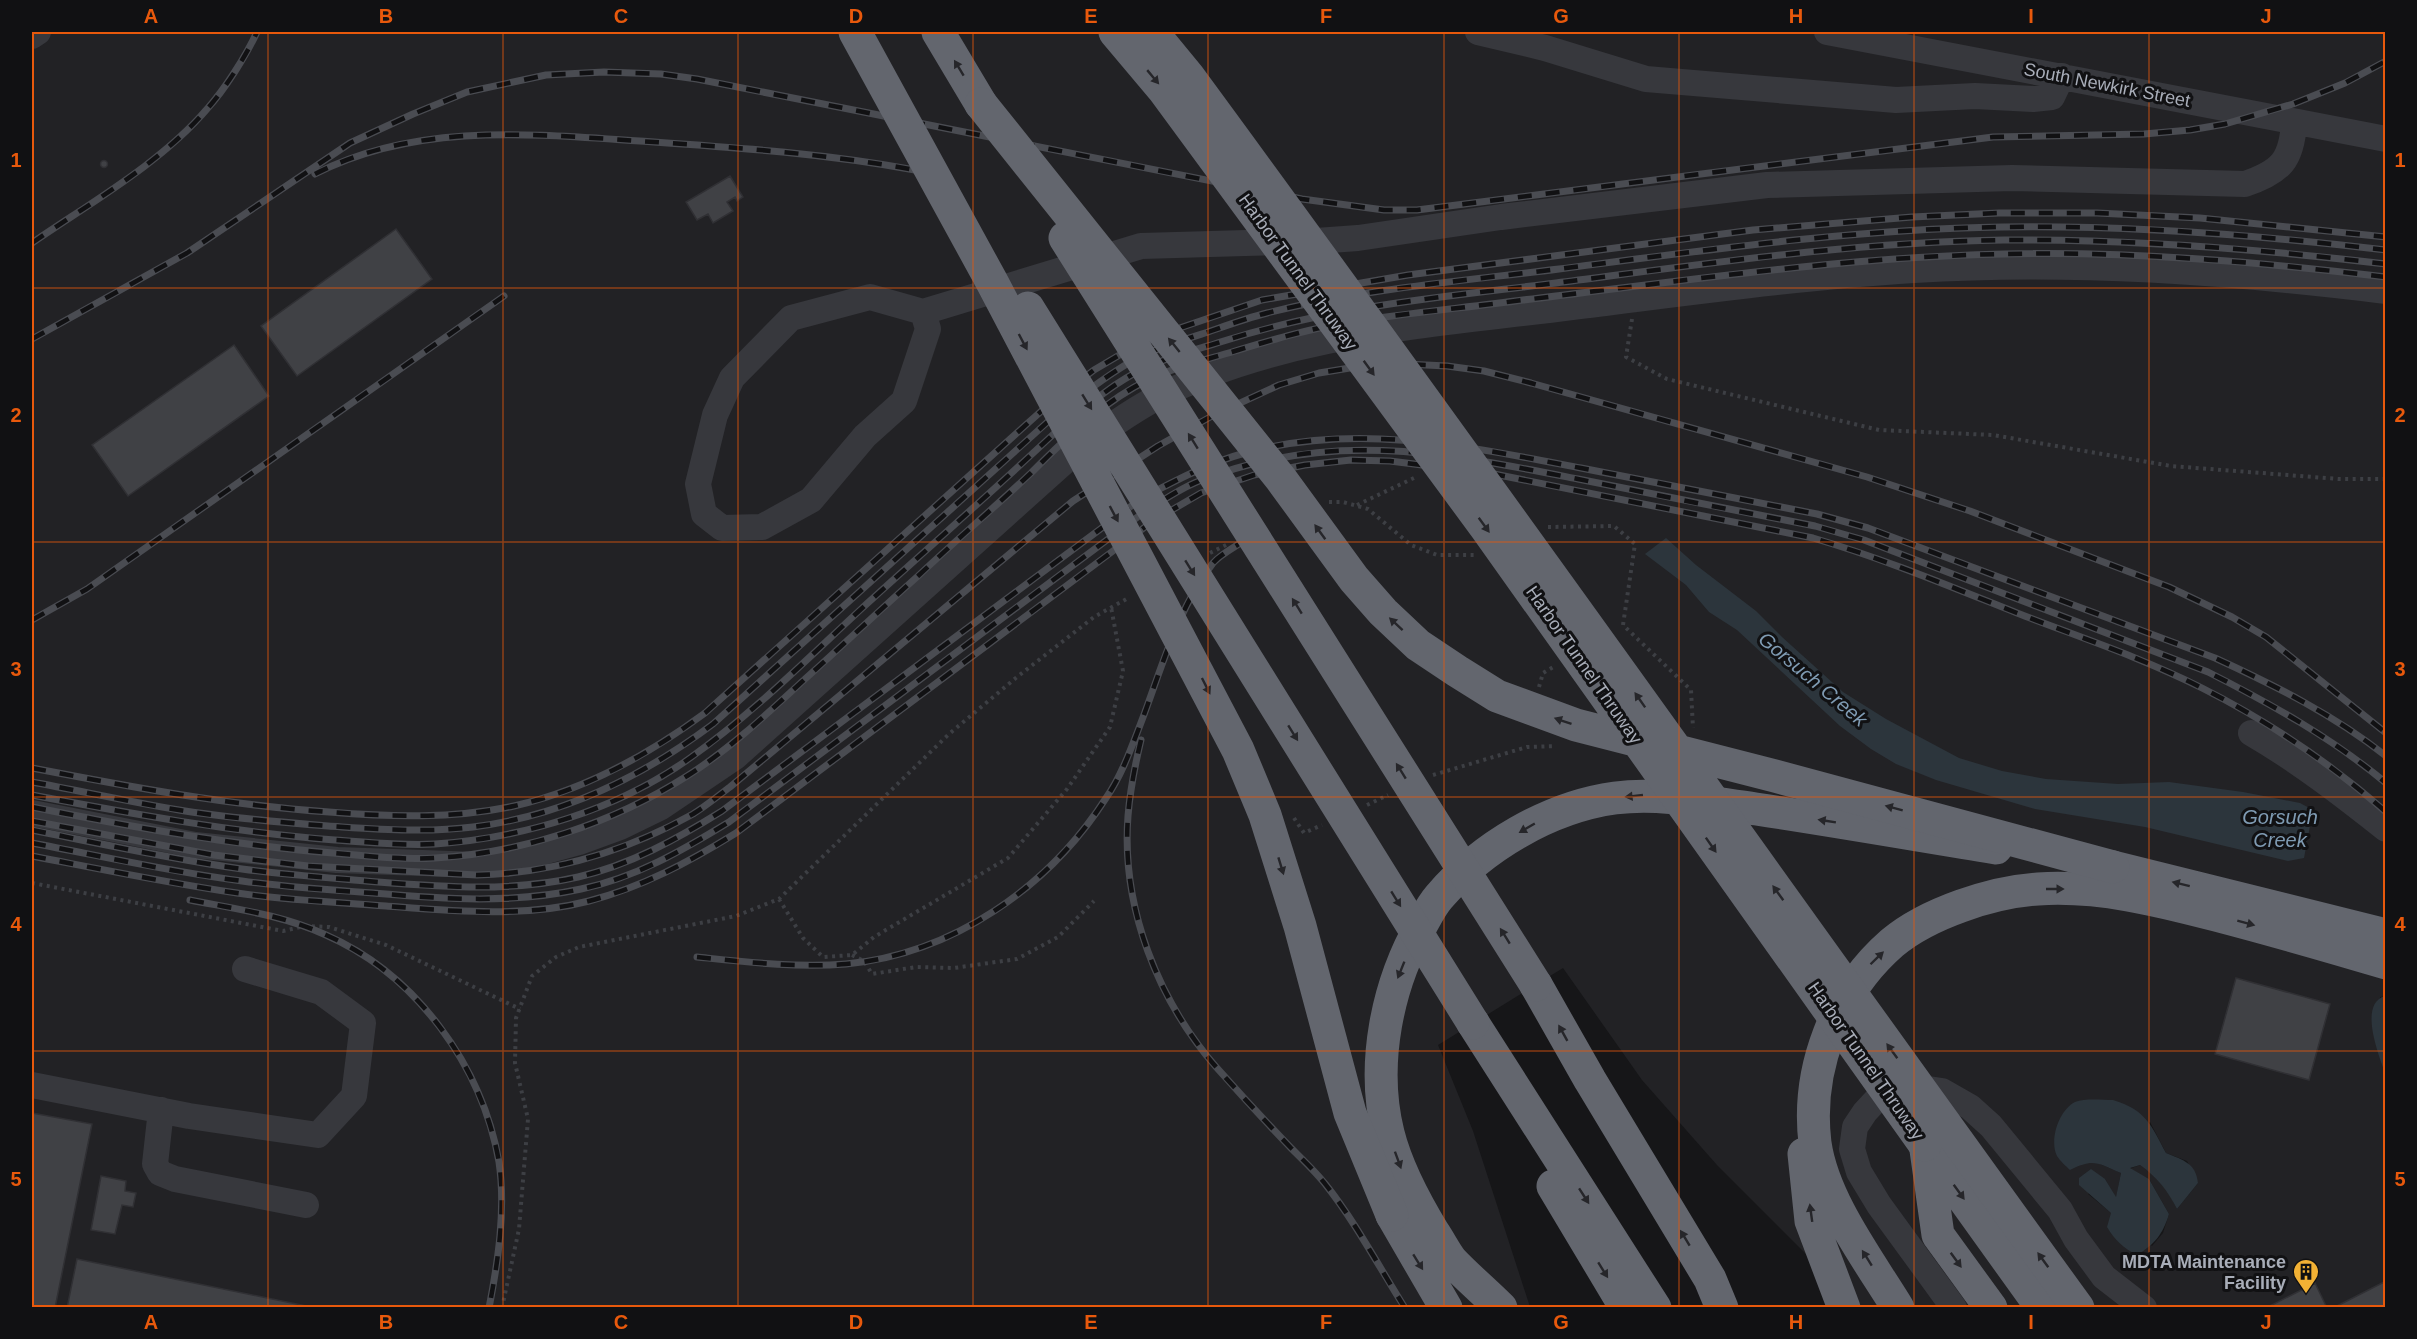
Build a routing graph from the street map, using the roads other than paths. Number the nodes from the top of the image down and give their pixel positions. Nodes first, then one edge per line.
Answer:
1 (38, 32) edge
2 (856, 32) edge
3 (938, 32) edge
4 (1115, 32) edge
5 (1152, 32) edge
6 (1478, 32) edge
7 (1827, 32) edge
8 (32, 36) edge
9 (2062, 76) junction
10 (981, 104) junction
11 (2294, 122) junction
12 (2385, 139) edge
13 (2385, 291) edge
14 (923, 312) junction
15 (2251, 733) dead end
16 (32, 813) edge
17 (2385, 829) edge
18 (2113, 867) junction
19 (2377, 930) edge
20 (2385, 963) edge
21 (244, 969) dead end
22 (1473, 1023) junction
23 (32, 1085) edge
24 (1814, 1105) junction
25 (161, 1110) junction
26 (1925, 1145) junction
27 (306, 1205) dead end
28 (1716, 1293) edge
29 (1446, 1308) edge
30 (1501, 1308) edge
31 (1626, 1308) edge
32 (1655, 1308) edge
33 (1734, 1308) edge
34 (1844, 1308) edge
35 (1898, 1308) edge
36 (1954, 1308) edge
37 (1991, 1308) edge
38 (2042, 1308) edge
39 (2078, 1308) edge
40 (2144, 1308) edge

1 - 8 street
2 -> 22 highway, bridge
2 -> 29 highway, bridge
10 -> 3 highway
4 -> 26 highway, Harbor Tunnel Thruway, bridge
39 -> 5 highway, Harbor Tunnel Thruway, bridge
6 - 9 street
7 - 9 street, South Newkirk Street
9 - 11 street, South Newkirk Street
18 -> 10 highway, bridge
28 -> 10 highway, bridge
11 - 12 street, South Newkirk Street
11 - 14 street
13 - 16 street
14 - 14 street
15 - 17 street
19 -> 18 highway
18 -> 30 highway, bridge
24 -> 20 highway, bridge
21 - 25 street
22 -> 31 highway
22 -> 32 highway
23 - 25 street
34 -> 24 highway
35 -> 24 highway
25 - 27 street
26 -> 37 highway
26 -> 38 highway, Harbor Tunnel Thruway
28 - 33 highway
36 - 40 street

